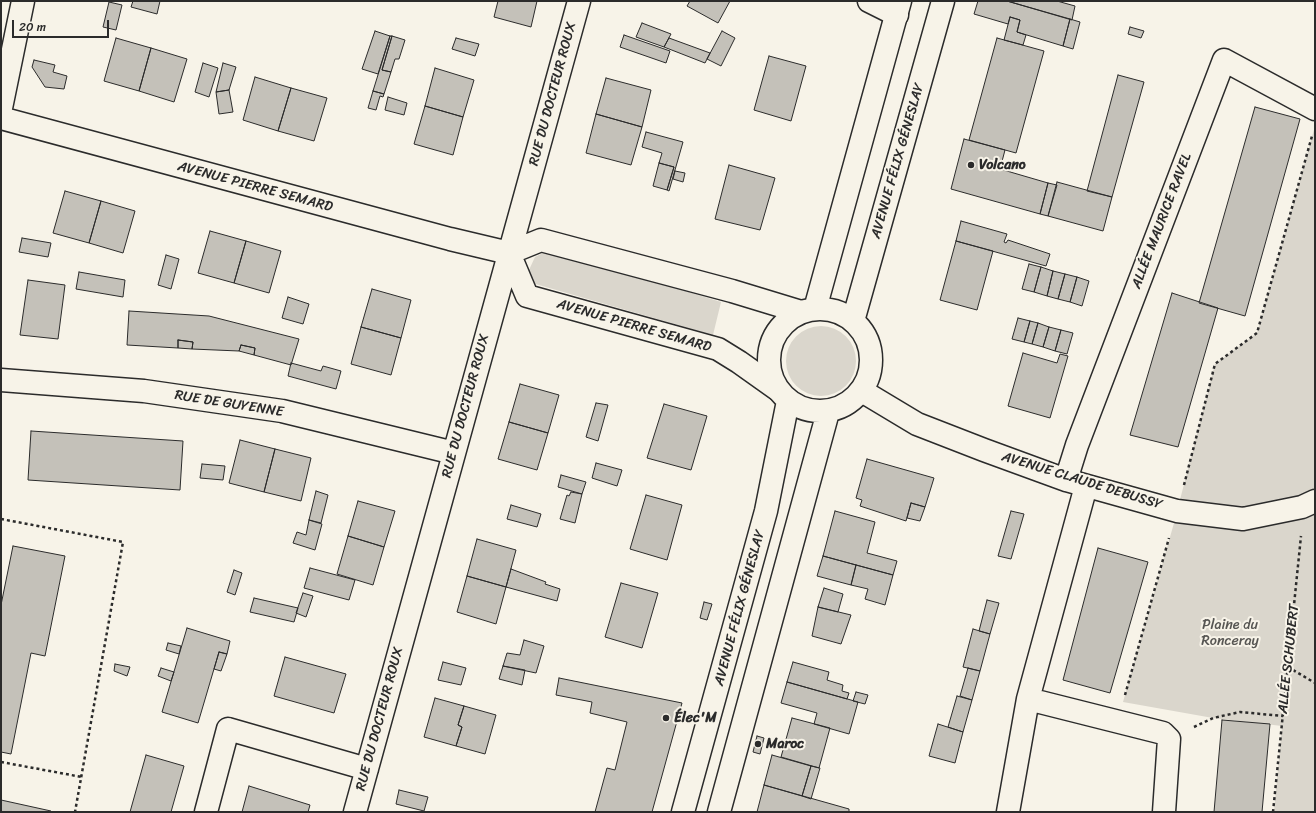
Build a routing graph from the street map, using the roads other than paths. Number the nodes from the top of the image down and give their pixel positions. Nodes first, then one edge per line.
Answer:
1 (24, 1) edge
2 (578, 1) edge
3 (869, 1) edge
4 (943, 1) edge
5 (899, 8) edge
6 (1, 108) edge
7 (1315, 109) edge
8 (1, 118) edge
9 (509, 253) junction
10 (808, 311) junction
11 (853, 321) junction
12 (1, 380) edge
13 (862, 391) junction
14 (782, 395) junction
15 (828, 412) junction
16 (454, 453) junction
17 (1066, 480) junction
18 (1086, 486) junction
19 (1308, 504) edge
20 (1028, 700) junction
21 (366, 769) junction
22 (206, 812) edge
23 (355, 812) edge
24 (683, 812) edge
25 (719, 812) edge
26 (1008, 812) edge
27 (1164, 812) edge

1 - 6 street
2 - 9 street, RUE DU DOCTEUR ROUX
3 - 5 street
4 - 11 street, AVENUE FÉLIX GÉNESLAY
5 - 10 street
7 - 17 street, ALLÉE MAURICE RAVEL
8 - 9 street, AVENUE PIERRE SEMARD
9 - 10 street
9 - 14 street, AVENUE PIERRE SEMARD
9 - 16 street, RUE DU DOCTEUR ROUX
10 - 11 street
10 - 14 street
11 - 13 street
12 - 16 street, RUE DE GUYENNE
13 - 15 street
13 - 17 street, AVENUE CLAUDE DEBUSSY
14 - 15 street
14 - 24 street, AVENUE FÉLIX GÉNESLAY
15 - 25 street
16 - 21 street, RUE DU DOCTEUR ROUX
17 - 18 street, AVENUE CLAUDE DEBUSSY
18 - 19 street, AVENUE CLAUDE DEBUSSY
18 - 20 street
20 - 26 street
20 - 27 street
21 - 22 street
21 - 23 street, RUE DU DOCTEUR ROUX

